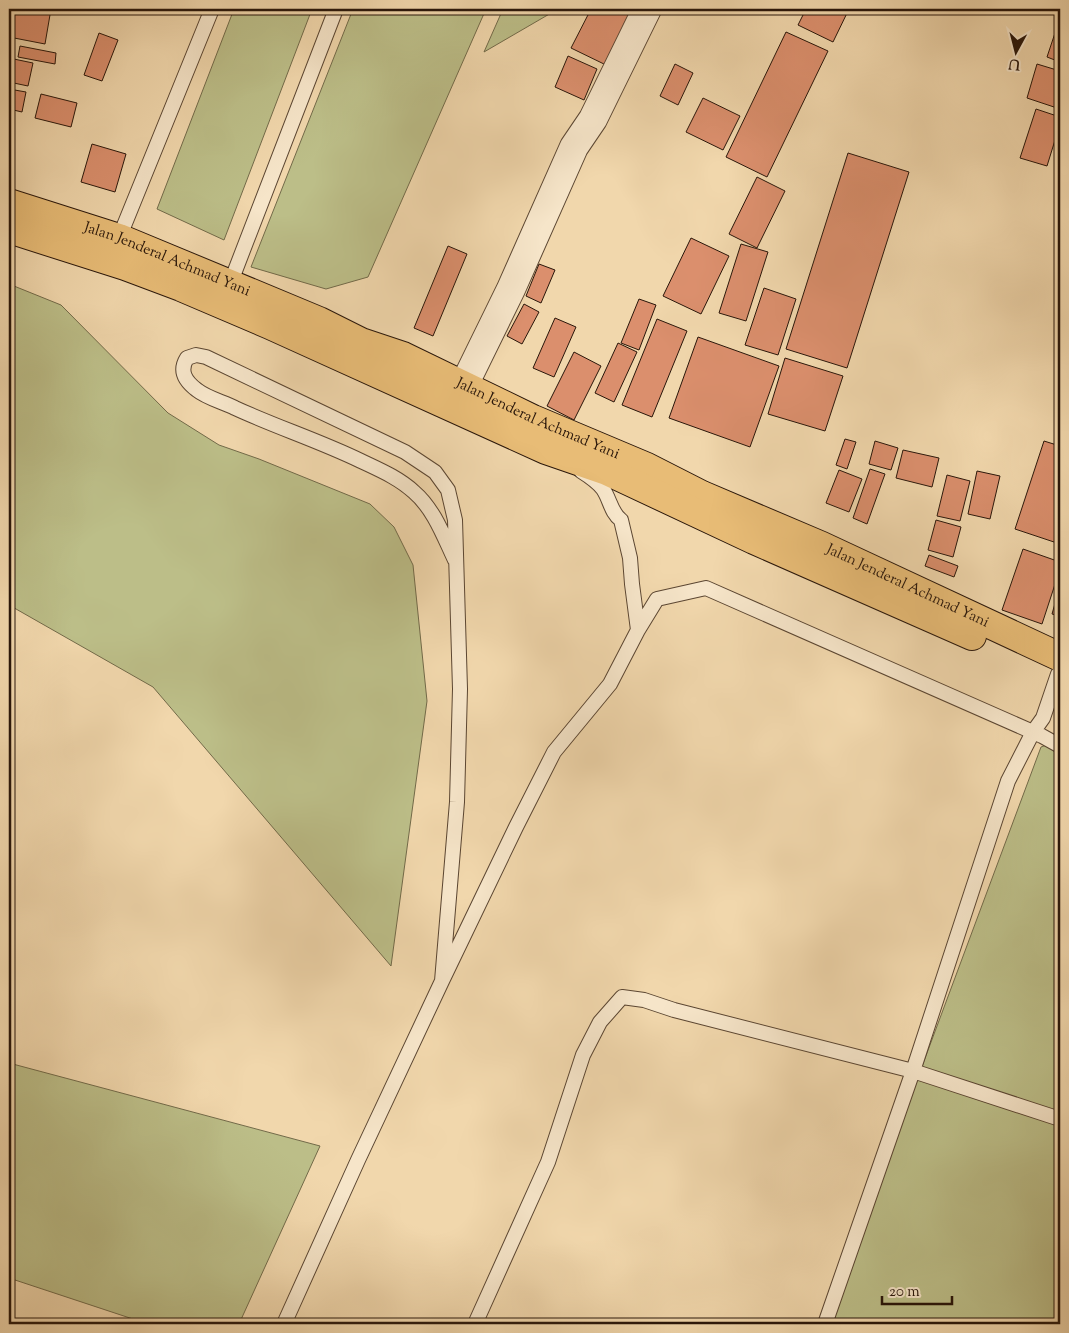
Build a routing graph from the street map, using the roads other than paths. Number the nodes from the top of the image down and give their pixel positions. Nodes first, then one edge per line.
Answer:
1 (212, 9) edge
2 (336, 9) edge
3 (647, 9) edge
4 (9, 203) edge
5 (9, 229) edge
6 (119, 238) junction
7 (230, 284) junction
8 (464, 385) junction
9 (546, 450) junction
10 (455, 560) junction
11 (638, 630) junction
12 (1060, 669) edge
13 (1033, 732) junction
14 (1060, 746) edge
15 (442, 981) junction
16 (913, 1071) junction
17 (1060, 1119) edge
18 (284, 1324) edge
19 (475, 1324) edge
20 (825, 1324) edge

1 - 6 lane
2 - 7 lane
3 - 8 street
4 - 6 highway, Jalan Jenderal Achmad Yani
5 - 9 highway, Jalan Jenderal Achmad Yani
6 - 7 highway, Jalan Jenderal Achmad Yani
7 - 8 highway, Jalan Jenderal Achmad Yani
8 - 12 highway, Jalan Jenderal Achmad Yani
9 - 11 lane
9 - 12 highway, Jalan Jenderal Achmad Yani
10 - 10 lane
10 - 15 lane
11 - 13 lane
11 - 15 lane
12 - 13 lane
13 - 14 lane
13 - 16 lane
15 - 18 lane
16 - 17 lane
16 - 19 lane
16 - 20 lane

